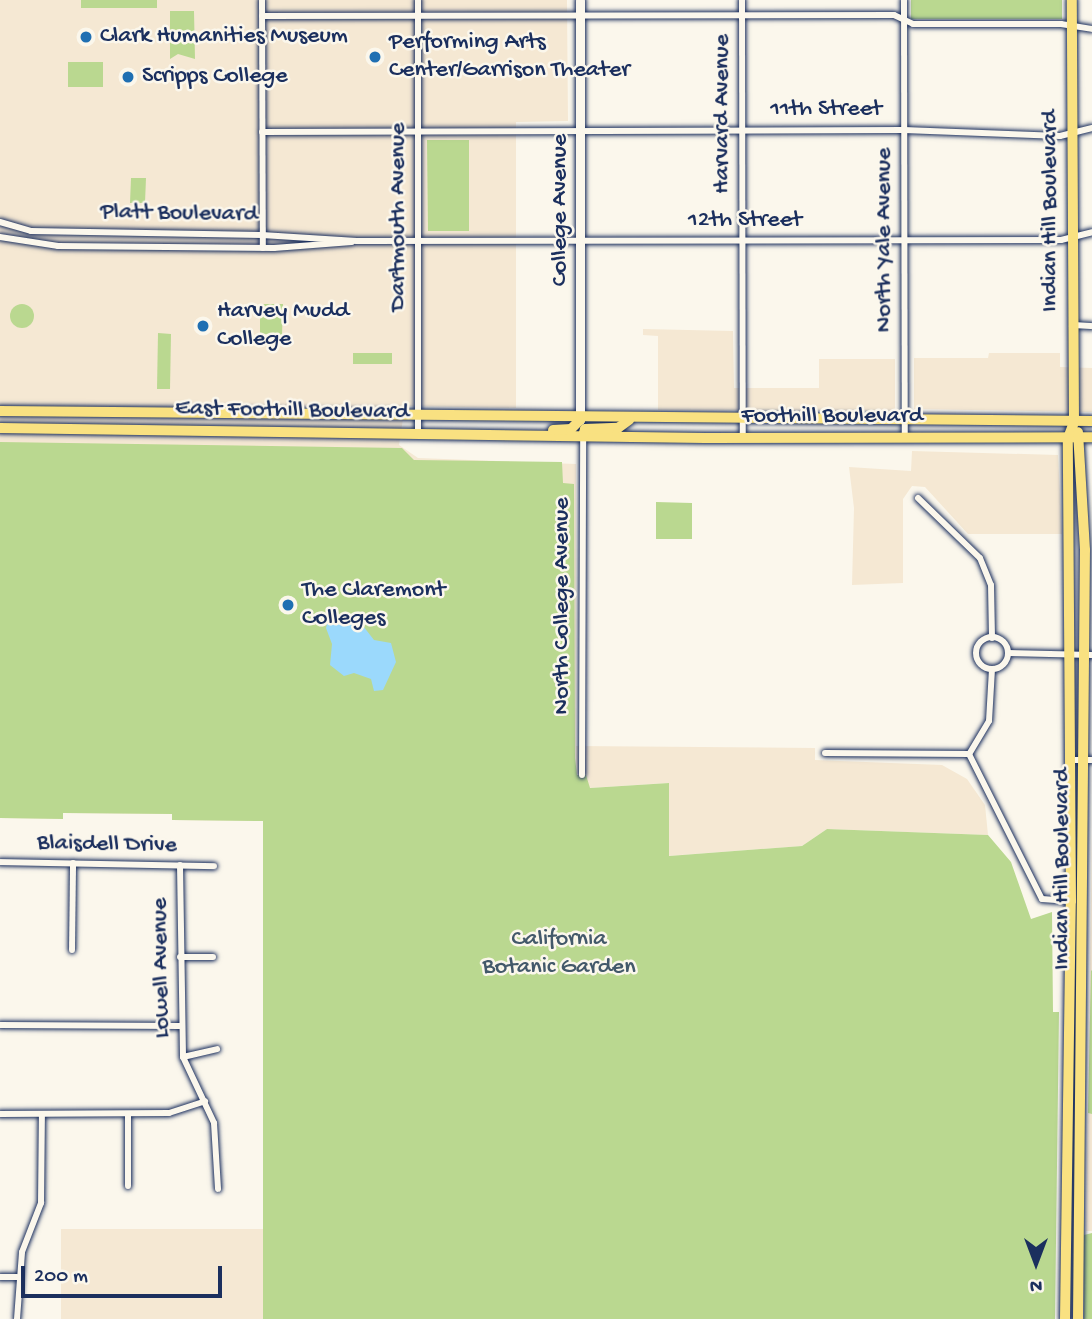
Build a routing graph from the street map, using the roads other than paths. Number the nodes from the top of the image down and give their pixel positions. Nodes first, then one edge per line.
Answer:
1 (262, 0) edge
2 (418, 0) edge
3 (580, 0) edge
4 (742, 0) edge
5 (904, 0) edge
6 (1072, 0) edge
7 (262, 16) junction
8 (418, 16) junction
9 (580, 16) junction
10 (742, 16) junction
11 (904, 19) junction
12 (1072, 26) junction
13 (1092, 29) edge
14 (1092, 128) edge
15 (742, 130) junction
16 (904, 130) junction
17 (418, 131) junction
18 (580, 131) junction
19 (262, 132) junction
20 (1072, 132) junction
21 (0, 222) edge
22 (1092, 232) edge
23 (262, 234) junction
24 (1072, 235) junction
25 (0, 237) edge
26 (580, 240) junction
27 (904, 240) junction
28 (358, 241) junction
29 (418, 241) junction
30 (743, 241) junction
31 (263, 248) junction
32 (1072, 326) junction
33 (1092, 326) edge
34 (0, 411) edge
35 (418, 418) junction
36 (580, 420) junction
37 (629, 420) junction
38 (743, 420) junction
39 (904, 421) junction
40 (1092, 421) edge
41 (1074, 422) junction
42 (0, 428) edge
43 (418, 433) junction
44 (528, 435) junction
45 (583, 436) junction
46 (1087, 437) edge
47 (743, 438) junction
48 (905, 438) junction
49 (1068, 438) junction
50 (918, 498) dead end
51 (1088, 593) edge
52 (992, 638) junction
53 (1008, 653) junction
54 (1071, 655) junction
55 (1088, 655) edge
56 (992, 669) junction
57 (825, 753) dead end
58 (969, 754) junction
59 (1071, 760) junction
60 (1088, 760) edge
61 (582, 775) dead end
62 (0, 863) edge
63 (73, 863) junction
64 (180, 865) junction
65 (214, 866) dead end
66 (1071, 901) junction
67 (1084, 904) junction
68 (72, 950) dead end
69 (180, 957) junction
70 (213, 957) dead end
71 (0, 1025) edge
72 (180, 1026) junction
73 (217, 1049) dead end
74 (183, 1057) junction
75 (205, 1101) junction
76 (0, 1114) edge
77 (42, 1114) junction
78 (128, 1115) junction
79 (128, 1186) dead end
80 (218, 1189) dead end
81 (17, 1277) junction
82 (0, 1278) edge
83 (17, 1319) edge
84 (1065, 1319) edge
85 (1078, 1319) edge

1 - 7 street
2 - 8 street, Dartmouth Avenue
3 - 9 street, College Avenue
4 - 10 street, Harvard Avenue
5 - 11 street, North Yale Avenue
6 - 12 main road, Indian Hill Boulevard
7 - 8 street
7 - 19 street
8 - 9 street
8 - 17 street, Dartmouth Avenue
9 - 10 street
9 - 18 street, College Avenue
10 - 11 street
10 - 15 street, Harvard Avenue
11 - 12 street
11 - 16 street, North Yale Avenue
12 - 13 street
12 - 20 main road, Indian Hill Boulevard
14 - 20 street, 11th Street
15 - 16 street, 11th Street
15 - 18 street, 11th Street
15 - 30 street, Harvard Avenue
16 - 20 street, 11th Street
16 - 27 street, North Yale Avenue
17 - 18 street, 11th Street
17 - 19 street
17 - 29 street, Dartmouth Avenue
18 - 26 street, College Avenue
19 - 23 street
20 - 24 main road, Indian Hill Boulevard
21 - 23 street, Platt Boulevard
22 - 24 street, 12th Street
23 - 28 street, Platt Boulevard
23 - 31 street
24 - 27 street, 12th Street
24 - 32 main road, Indian Hill Boulevard
25 - 31 street, Platt Boulevard
26 - 29 street, 12th Street
26 - 30 street, 12th Street
26 - 36 street, College Avenue
27 - 30 street, 12th Street
27 - 39 street, North Yale Avenue
28 - 29 street, Platt Boulevard
28 - 31 street, Platt Boulevard
29 - 35 street, Dartmouth Avenue
30 - 38 street, Harvard Avenue
32 - 33 street
32 - 41 main road, Indian Hill Boulevard
34 - 35 main road, East Foothill Boulevard
35 - 36 main road, East Foothill Boulevard
35 - 43 street, Dartmouth Avenue
36 - 37 main road, Foothill Boulevard
36 - 44 main road
37 - 38 main road, Foothill Boulevard
37 - 45 main road
38 - 39 main road, Foothill Boulevard
38 - 47 street, Harvard Avenue
39 - 41 main road, Foothill Boulevard
39 - 48 street, North Yale Avenue
40 - 41 main road, Foothill Boulevard
41 - 46 main road, Indian Hill Boulevard
41 - 49 main road, Indian Hill Boulevard
42 - 43 main road, East Foothill Boulevard
43 - 44 main road, East Foothill Boulevard
44 - 45 main road, East Foothill Boulevard
45 - 47 main road, Foothill Boulevard
45 - 61 street, North College Avenue
46 - 49 main road, Foothill Boulevard
46 - 51 main road, Indian Hill Boulevard
47 - 48 main road, Foothill Boulevard
48 - 49 main road, Foothill Boulevard
49 - 54 main road, Indian Hill Boulevard
50 - 52 street
51 - 55 main road, Indian Hill Boulevard
52 - 53 street
52 - 56 street
53 - 54 street
53 - 56 street
54 - 55 street
54 - 59 main road, Indian Hill Boulevard
55 - 60 main road, Indian Hill Boulevard
56 - 58 street
57 - 58 street
58 - 66 street
59 - 60 street
59 - 66 main road, Indian Hill Boulevard
60 - 67 main road, Indian Hill Boulevard
62 - 63 street, Blaisdell Drive
63 - 64 street, Blaisdell Drive
63 - 68 street
64 - 65 street, Blaisdell Drive
64 - 69 street, Lowell Avenue
66 - 67 street
66 - 84 main road, Indian Hill Boulevard
67 - 85 main road, Indian Hill Boulevard
69 - 70 street
69 - 72 street, Lowell Avenue
71 - 72 street
72 - 74 street, Lowell Avenue
73 - 74 street
74 - 75 street, Lowell Avenue
75 - 78 street
75 - 80 street, Lowell Avenue
76 - 77 street
77 - 78 street
77 - 81 street
78 - 79 street
81 - 82 street
81 - 83 street

